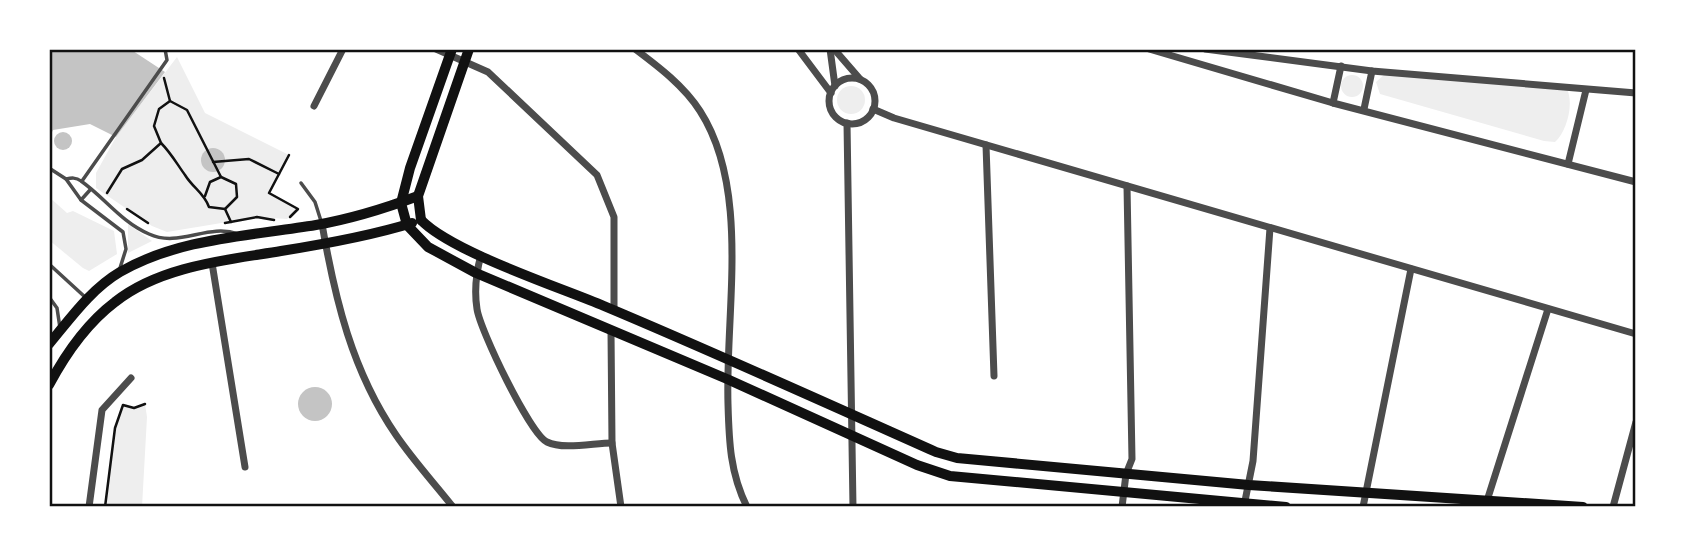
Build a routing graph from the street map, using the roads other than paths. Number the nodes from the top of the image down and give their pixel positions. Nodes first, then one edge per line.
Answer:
1 (165, 49) edge
2 (343, 49) edge
3 (436, 49) edge
4 (468, 49) edge
5 (635, 49) edge
6 (832, 49) edge
7 (1149, 49) edge
8 (1205, 49) edge
9 (803, 51) edge
10 (451, 52) edge
11 (464, 60) junction
12 (1340, 66) junction
13 (1372, 71) junction
14 (861, 79) junction
15 (833, 89) junction
16 (1586, 90) junction
17 (1636, 93) edge
18 (1333, 103) junction
19 (314, 106) dead end
20 (873, 109) junction
21 (1364, 109) junction
22 (847, 123) junction
23 (986, 145) junction
24 (1568, 164) junction
25 (49, 168) edge
26 (66, 179) junction
27 (82, 181) junction
28 (1636, 182) edge
29 (301, 183) dead end
30 (1127, 186) junction
31 (90, 190) junction
32 (418, 197) junction
33 (81, 200) junction
34 (401, 203) junction
35 (421, 220) junction
36 (322, 224) junction
37 (407, 225) junction
38 (1270, 228) junction
39 (240, 234) junction
40 (325, 244) junction
41 (481, 255) junction
42 (212, 263) junction
43 (49, 264) edge
44 (1411, 269) junction
45 (118, 273) junction
46 (476, 273) junction
47 (49, 297) edge
48 (87, 299) junction
49 (1548, 309) junction
50 (614, 310) junction
51 (60, 331) junction
52 (611, 331) junction
53 (1636, 334) edge
54 (49, 344) edge
55 (729, 359) junction
56 (995, 376) dead end
57 (131, 378) dead end
58 (727, 379) junction
59 (49, 384) edge
60 (852, 414) junction
61 (1636, 422) edge
62 (853, 436) junction
63 (612, 443) junction
64 (245, 467) dead end
65 (1126, 474) junction
66 (1248, 485) junction
67 (1364, 493) junction
68 (1124, 494) junction
69 (1486, 504) edge
70 (1244, 506) edge
71 (89, 507) edge
72 (453, 507) edge
73 (621, 507) edge
74 (747, 507) edge
75 (853, 507) edge
76 (1122, 507) edge
77 (1286, 507) edge
78 (1363, 507) edge
79 (1583, 507) edge
80 (1613, 507) edge

1 - 27 lane
2 - 19 street
3 - 10 street
4 - 11 main road
5 - 55 street
6 - 14 street
6 - 15 street
7 - 18 street
8 - 12 street
9 - 15 street
10 - 11 street
10 - 34 main road
11 - 32 main road
11 - 50 street
12 - 13 street
12 - 18 street
13 - 16 street
13 - 21 street
14 - 15 street
14 - 20 street
15 - 22 street
16 - 17 street
16 - 24 street
18 - 21 street
20 - 22 street
20 - 23 street
21 - 24 street
22 - 60 street
23 - 30 street
23 - 56 street
24 - 28 street
25 - 26 lane
26 - 27 lane
26 - 33 lane
27 - 31 lane
29 - 36 lane
30 - 38 street
30 - 65 street
31 - 33 lane
31 - 39 lane
32 - 34 main road
32 - 35 main road
33 - 45 lane
34 - 36 main road
34 - 37 main road
35 - 37 main road
35 - 41 main road
36 - 39 main road
36 - 40 street
37 - 40 main road
37 - 46 main road
38 - 44 street
38 - 66 street
39 - 45 main road
40 - 42 main road
40 - 72 street
41 - 46 street
41 - 50 main road
42 - 59 main road
42 - 64 street
43 - 48 lane
44 - 49 street
44 - 67 street
45 - 48 main road
46 - 52 main road
46 - 63 street
47 - 51 lane
48 - 51 main road
49 - 53 street
49 - 69 street
50 - 55 main road
51 - 54 main road
52 - 58 main road
52 - 63 street
55 - 58 street
55 - 60 main road
57 - 71 street
58 - 62 main road
58 - 74 street
60 - 62 street
60 - 65 main road
61 - 80 street
62 - 68 main road
62 - 75 street
63 - 73 street
65 - 66 main road
65 - 68 street
66 - 67 main road
66 - 70 street
67 - 69 main road
67 - 78 street
68 - 70 main road
68 - 76 street
69 - 79 main road
70 - 77 main road

